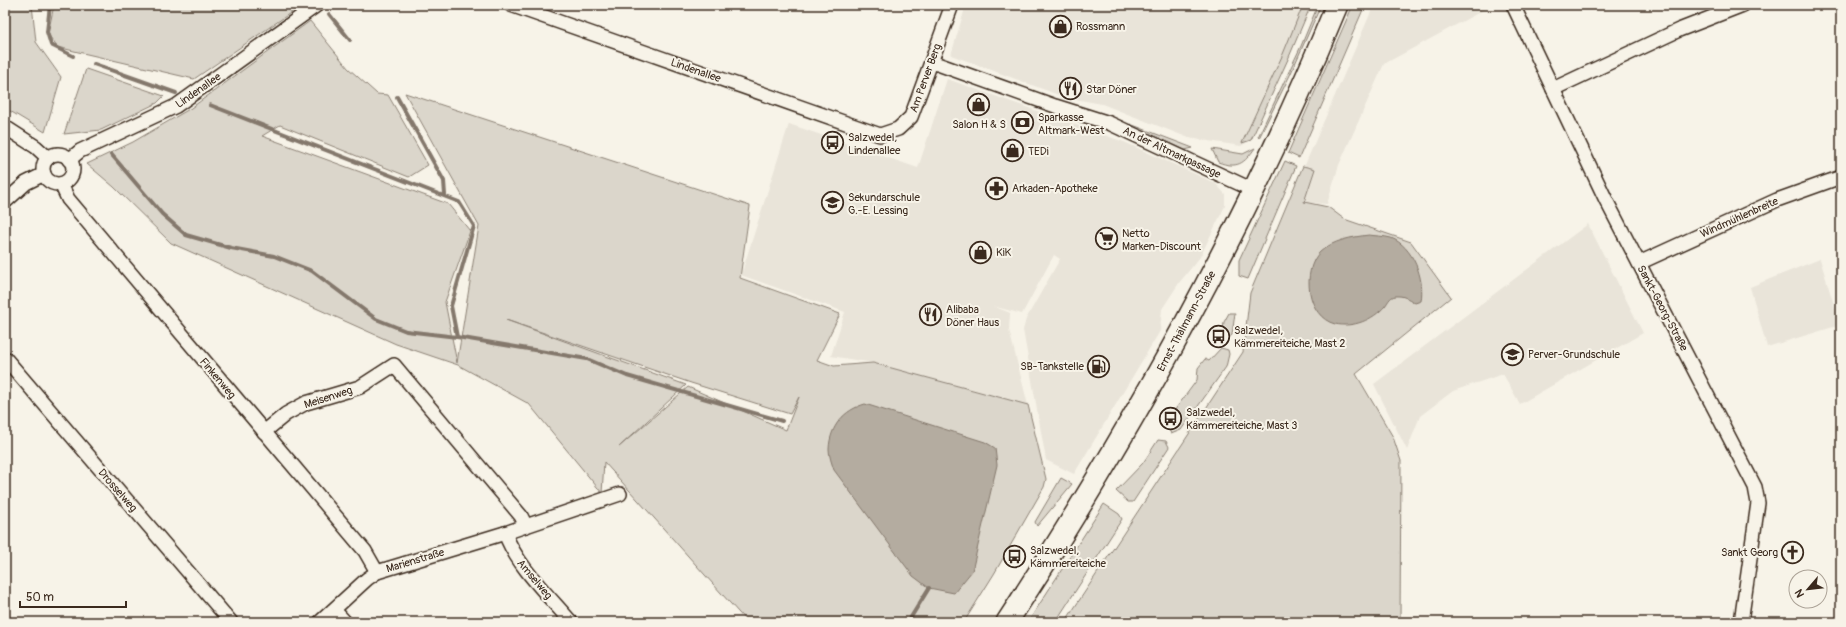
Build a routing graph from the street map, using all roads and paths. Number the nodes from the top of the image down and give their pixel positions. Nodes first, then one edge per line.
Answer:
1 (317, 5) edge
2 (512, 5) edge
3 (952, 5) edge
4 (1337, 5) edge
5 (1513, 5) edge
6 (1743, 5) edge
7 (533, 9) edge
8 (932, 62) junction
9 (1553, 89) junction
10 (5, 127) edge
11 (880, 134) joint
12 (48, 158) junction
13 (70, 160) junction
14 (44, 174) junction
15 (1841, 177) edge
16 (61, 184) junction
17 (1253, 190) junction
18 (5, 202) edge
19 (1639, 263) junction
20 (5, 358) edge
21 (264, 432) junction
22 (620, 494) dead end
23 (526, 526) junction
24 (505, 533) junction
25 (377, 572) junction
26 (334, 610) junction
27 (231, 622) edge
28 (320, 622) edge
29 (345, 622) edge
30 (571, 622) edge
31 (1007, 622) edge
32 (1741, 622) edge

1 - 13 street, Lindenallee
2 - 7 street, Lindenallee
3 - 8 street, Am Perver Berg
4 - 17 main road, Ernst-Thälmann-Straße
5 - 9 street, Sankt-Georg-Straße
6 - 9 street
7 - 11 street, Lindenallee
8 - 11 street, Am Perver Berg
8 - 17 street, An der Altmarkpassage
9 - 19 street, Sankt-Georg-Straße
10 - 12 street
12 - 13 street
12 - 14 street
13 - 16 street
14 - 16 street
14 - 18 street
15 - 19 street, Windmühlenbreite
16 - 21 street, Finkenweg
17 - 31 main road, Ernst-Thälmann-Straße
19 - 32 street, Sankt-Georg-Straße
20 - 27 street, Drosselweg
21 - 23 street, Meisenweg
21 - 25 street, Finkenweg
22 - 23 street, Marienstraße
23 - 24 street, Marienstraße
24 - 25 street, Marienstraße
24 - 30 street, Amselweg
25 - 26 street, Marienstraße
26 - 28 street, Marienstraße
26 - 29 street

